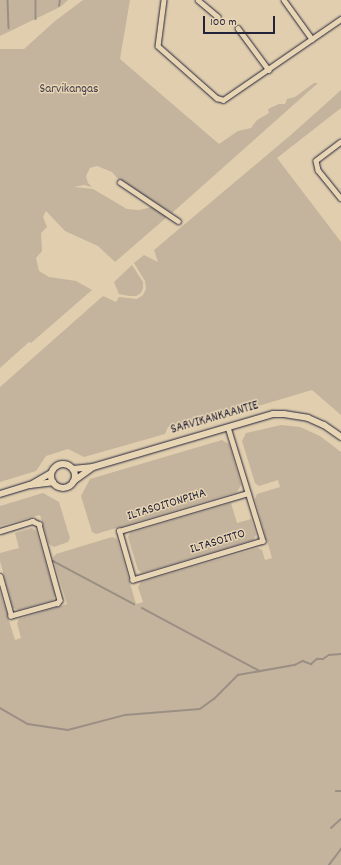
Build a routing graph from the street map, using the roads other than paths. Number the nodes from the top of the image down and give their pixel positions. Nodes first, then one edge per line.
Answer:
1 (164, 0) edge
2 (198, 0) edge
3 (284, 0) edge
4 (218, 17) dead end
5 (341, 19) edge
6 (238, 28) dead end
7 (312, 39) junction
8 (269, 70) junction
9 (341, 142) edge
10 (120, 182) dead end
11 (341, 198) edge
12 (178, 221) dead end
13 (228, 427) junction
14 (341, 438) edge
15 (93, 467) junction
16 (73, 468) junction
17 (51, 473) junction
18 (74, 481) junction
19 (53, 482) junction
20 (30, 485) junction
21 (248, 493) junction
22 (0, 494) edge
23 (0, 531) edge
24 (0, 577) edge
25 (133, 580) joint

1 - 8 street
2 - 4 street
3 - 7 street
5 - 7 street
6 - 8 street
7 - 8 street
9 - 11 street
10 - 12 street
13 - 14 street, SARVIKANKAANTIE
13 - 15 street, SARVIKANKAANTIE
13 - 21 street, ILTASOITTO
15 - 16 street, SARVIKANKAANTIE
15 - 18 street, SARVIKANKAANTIE
16 - 17 street, SARVIKANKAANTIE
16 - 18 street
17 - 19 street
17 - 20 street, SARVIKANKAANTIE
18 - 19 street, SARVIKANKAANTIE
19 - 20 street, SARVIKANKAANTIE
20 - 22 street, SARVIKANKAANTIE
21 - 25 street, ILTASOITONPIHA
21 - 25 street, ILTASOITTO
23 - 24 street

